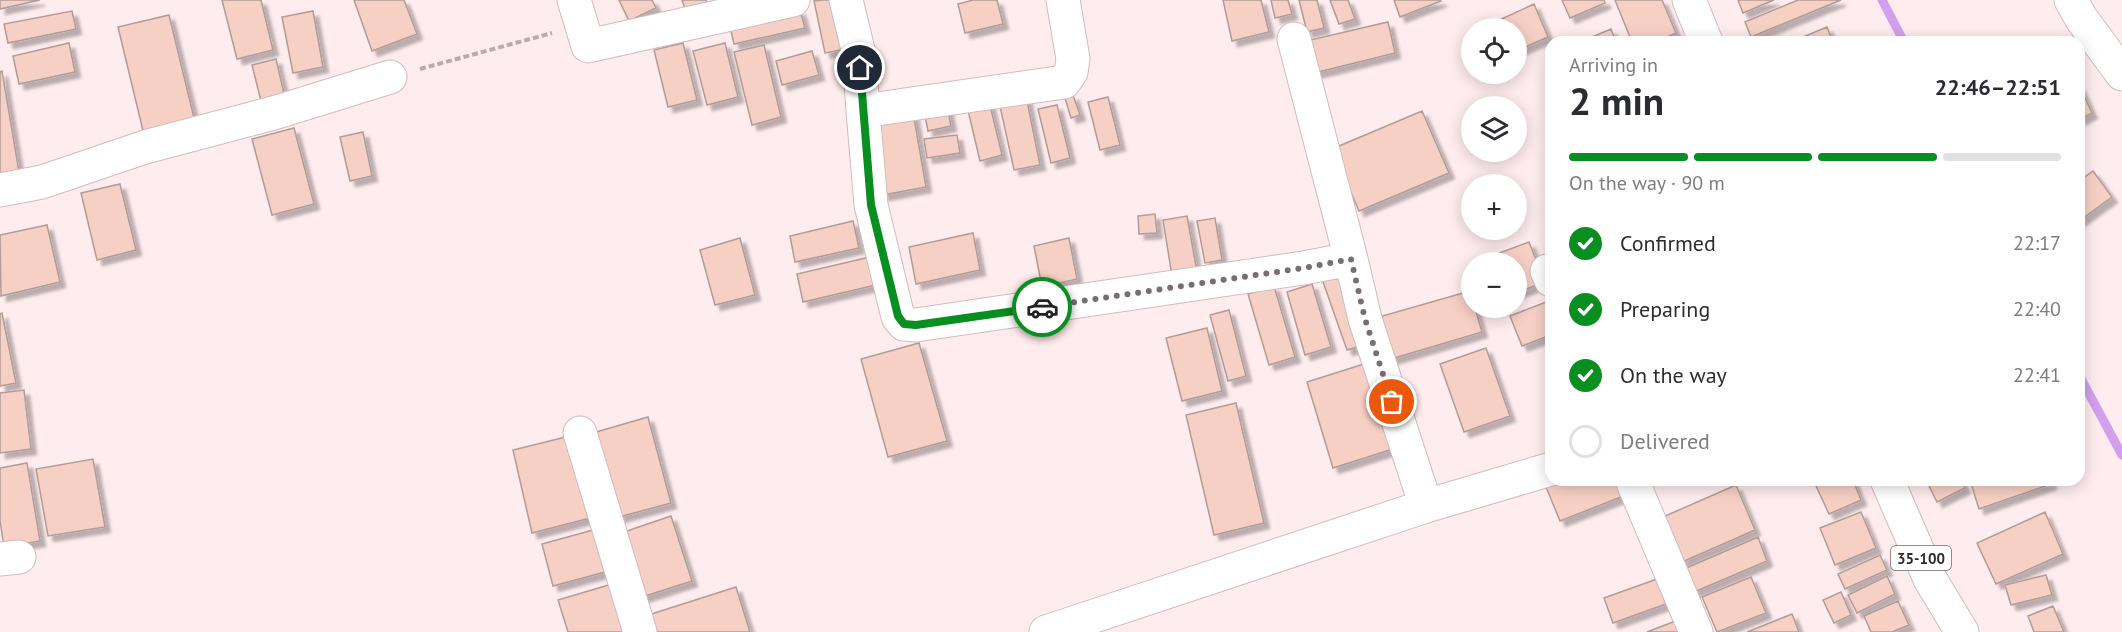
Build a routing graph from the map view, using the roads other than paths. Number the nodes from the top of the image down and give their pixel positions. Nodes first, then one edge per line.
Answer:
1 (793, 0) edge
2 (846, 0) edge
3 (1063, 0) edge
4 (1689, 0) edge
5 (2071, 0) edge
6 (577, 12) edge
7 (1704, 36) edge
8 (1294, 39) dead end
9 (2122, 74) edge
10 (390, 78) road end
11 (863, 111) junction
12 (0, 190) edge
13 (1351, 259) junction
14 (580, 433) dead end
15 (1545, 471) edge
16 (1635, 486) edge
17 (1890, 486) edge
18 (1426, 506) junction
19 (640, 632) edge
20 (1046, 632) edge
21 (1696, 632) edge
22 (1962, 632) edge

1 - 6 street
2 - 11 street
3 - 11 street
4 - 7 street
5 - 9 street
8 - 13 street
10 - 12 street
11 - 13 street
13 - 18 street
14 - 19 street
15 - 18 street
16 - 21 street
17 - 22 street, 35-100
18 - 20 street

